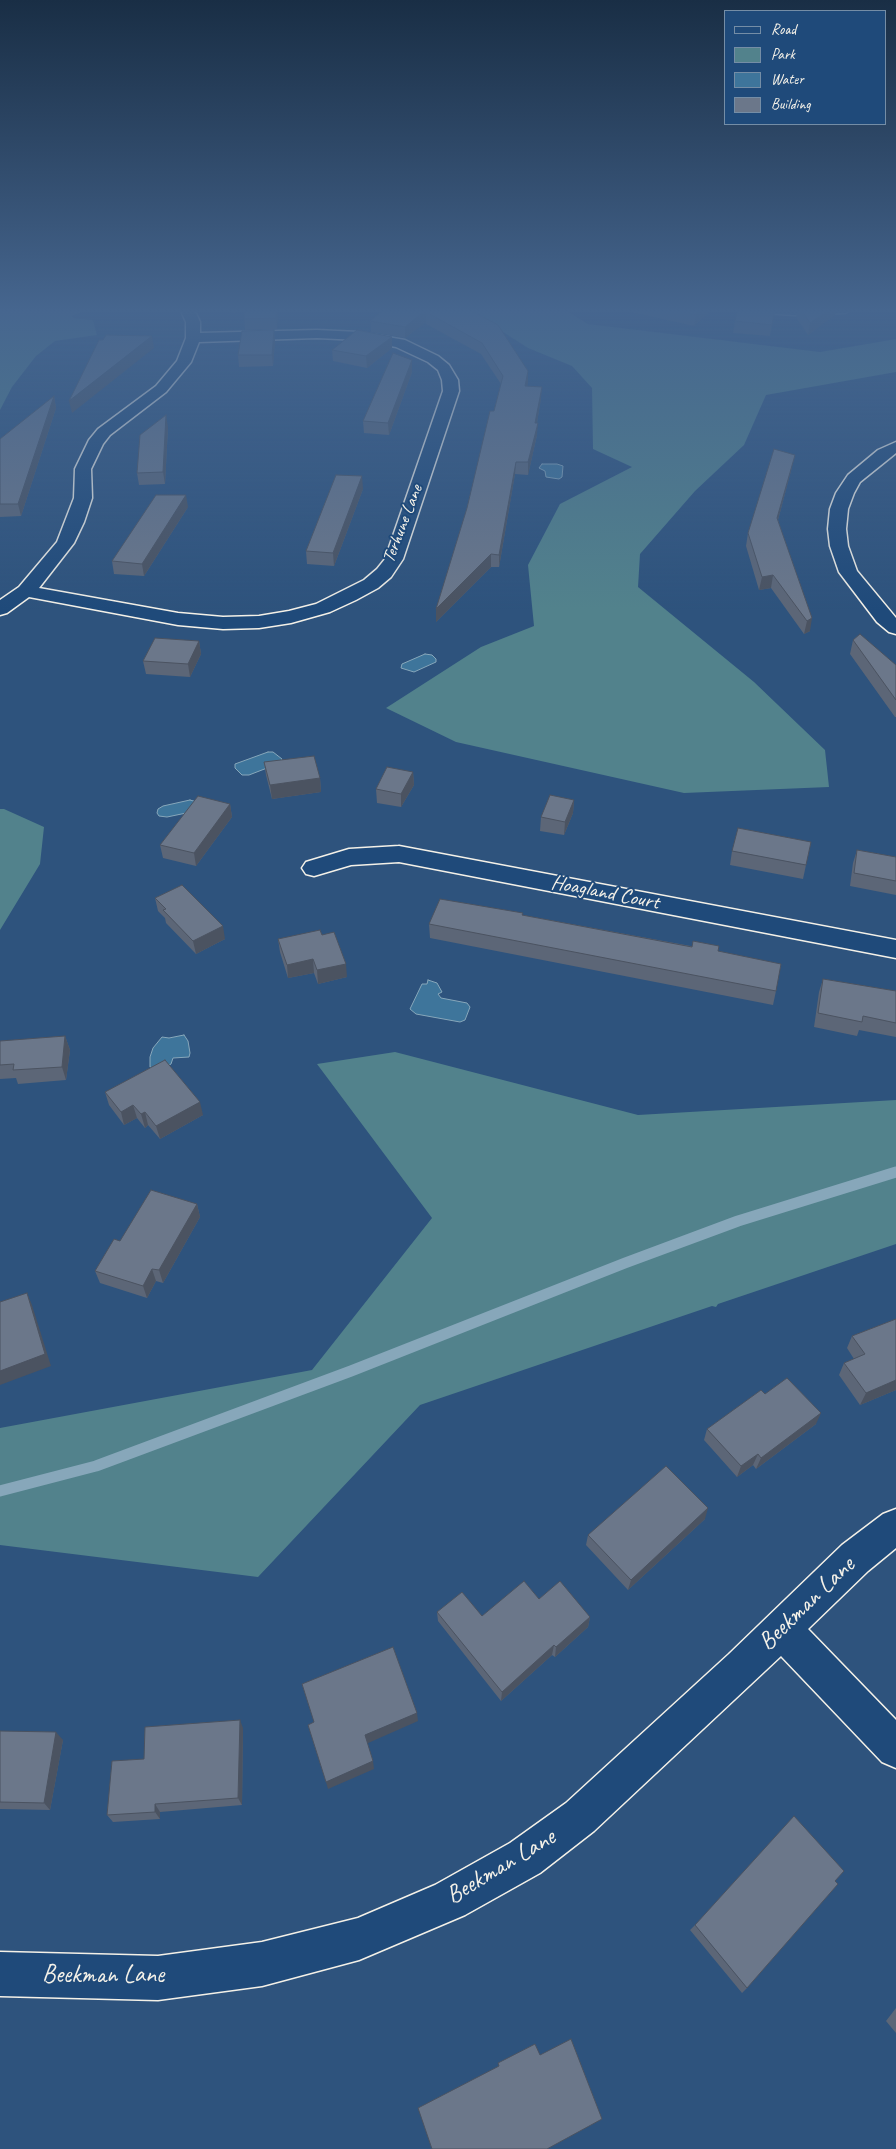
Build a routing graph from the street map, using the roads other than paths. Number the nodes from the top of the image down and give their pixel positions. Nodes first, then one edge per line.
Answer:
1 (135, 409) edge
2 (445, 409) edge
3 (896, 447) edge
4 (26, 591) junction
5 (0, 609) edge
6 (896, 628) edge
7 (314, 868) dead end
8 (896, 948) edge
9 (896, 1526) edge
10 (781, 1629) junction
11 (896, 1748) edge
12 (0, 1974) edge

1 - 4 street
2 - 4 street, Terhune Lane
3 - 6 street
4 - 5 street
7 - 8 street, Hoagland Court
9 - 10 street, Beekman Lane
10 - 11 street
10 - 12 street, Beekman Lane

